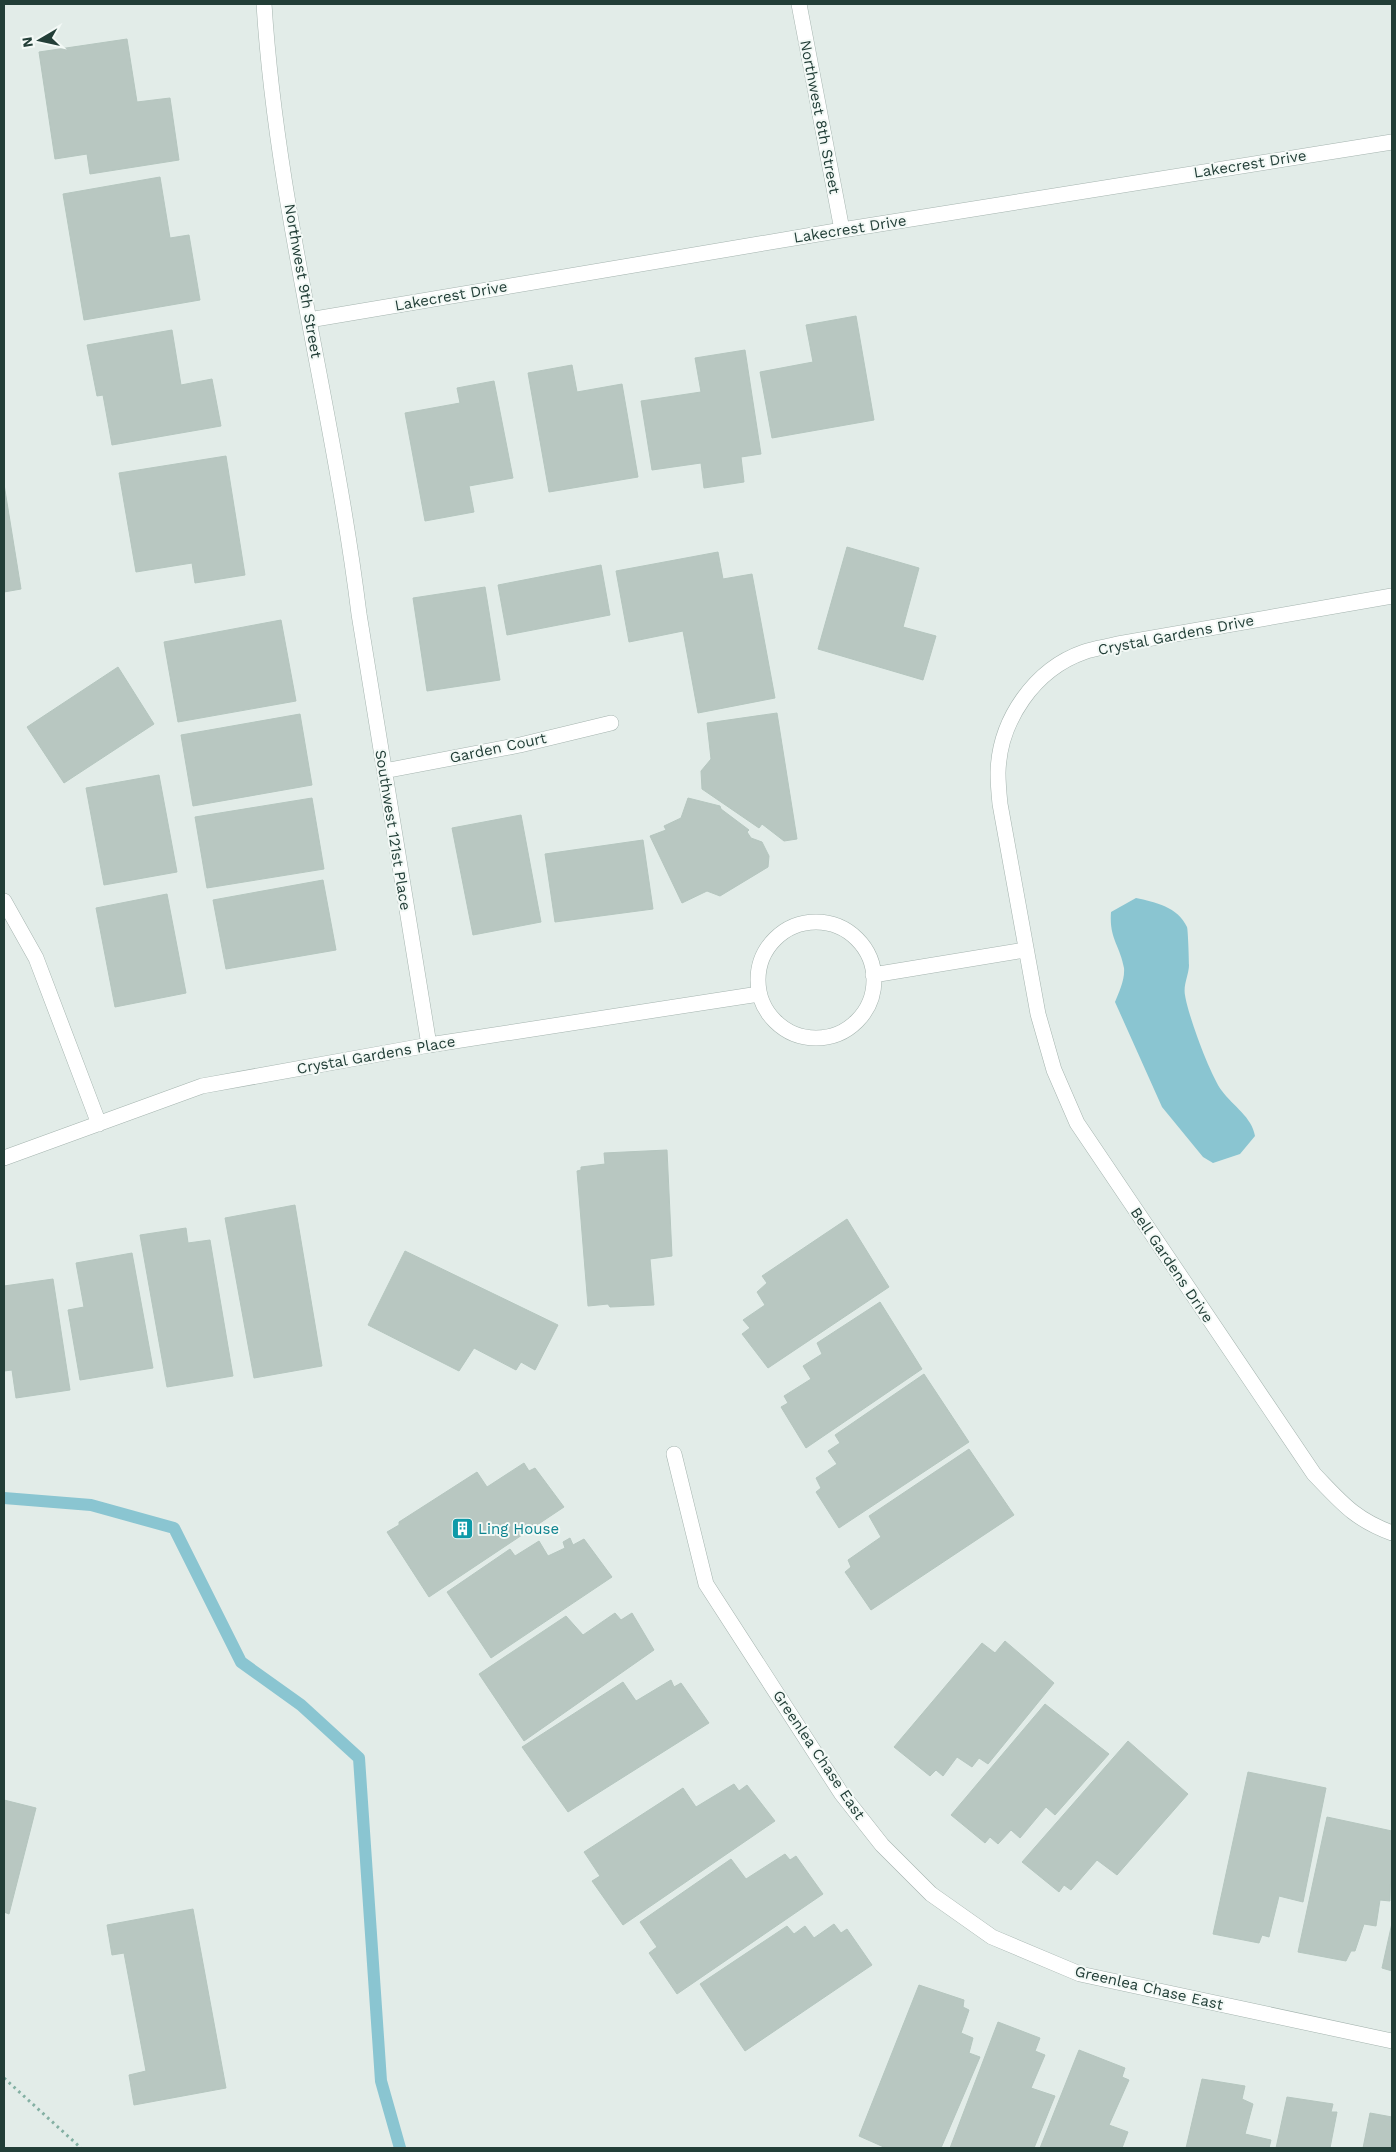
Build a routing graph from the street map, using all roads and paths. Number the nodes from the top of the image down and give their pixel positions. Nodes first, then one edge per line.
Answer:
1 (264, 4) edge
2 (799, 4) edge
3 (1392, 142) edge
4 (842, 230) junction
5 (309, 320) junction
6 (1392, 596) edge
7 (359, 614) joint
8 (611, 723) dead end
9 (384, 771) junction
10 (4, 901) edge
11 (1025, 950) junction
12 (873, 975) junction
13 (759, 994) junction
14 (429, 1045) junction
15 (99, 1124) junction
16 (4, 1158) edge
17 (674, 1454) dead end
18 (1392, 1533) edge
19 (1392, 2041) edge
20 (4, 2078) edge
21 (81, 2148) edge

1 - 5 street, Northwest 9th Street
2 - 4 street, Northwest 8th Street
3 - 4 street, Lakecrest Drive
4 - 5 street, Lakecrest Drive
5 - 7 street, Northwest 9th Street
6 - 11 street, Crystal Gardens Drive
7 - 9 street, Southwest 121st Place
8 - 9 street, Garden Court
9 - 14 street, Southwest 121st Place
10 - 15 street
11 - 12 street
11 - 18 street, Bell Gardens Drive
12 - 13 street
12 - 13 street
13 - 14 street, Crystal Gardens Place
14 - 15 street, Crystal Gardens Place
15 - 16 street, Crystal Gardens Place
17 - 19 street, Greenlea Chase East
20 - 21 path

